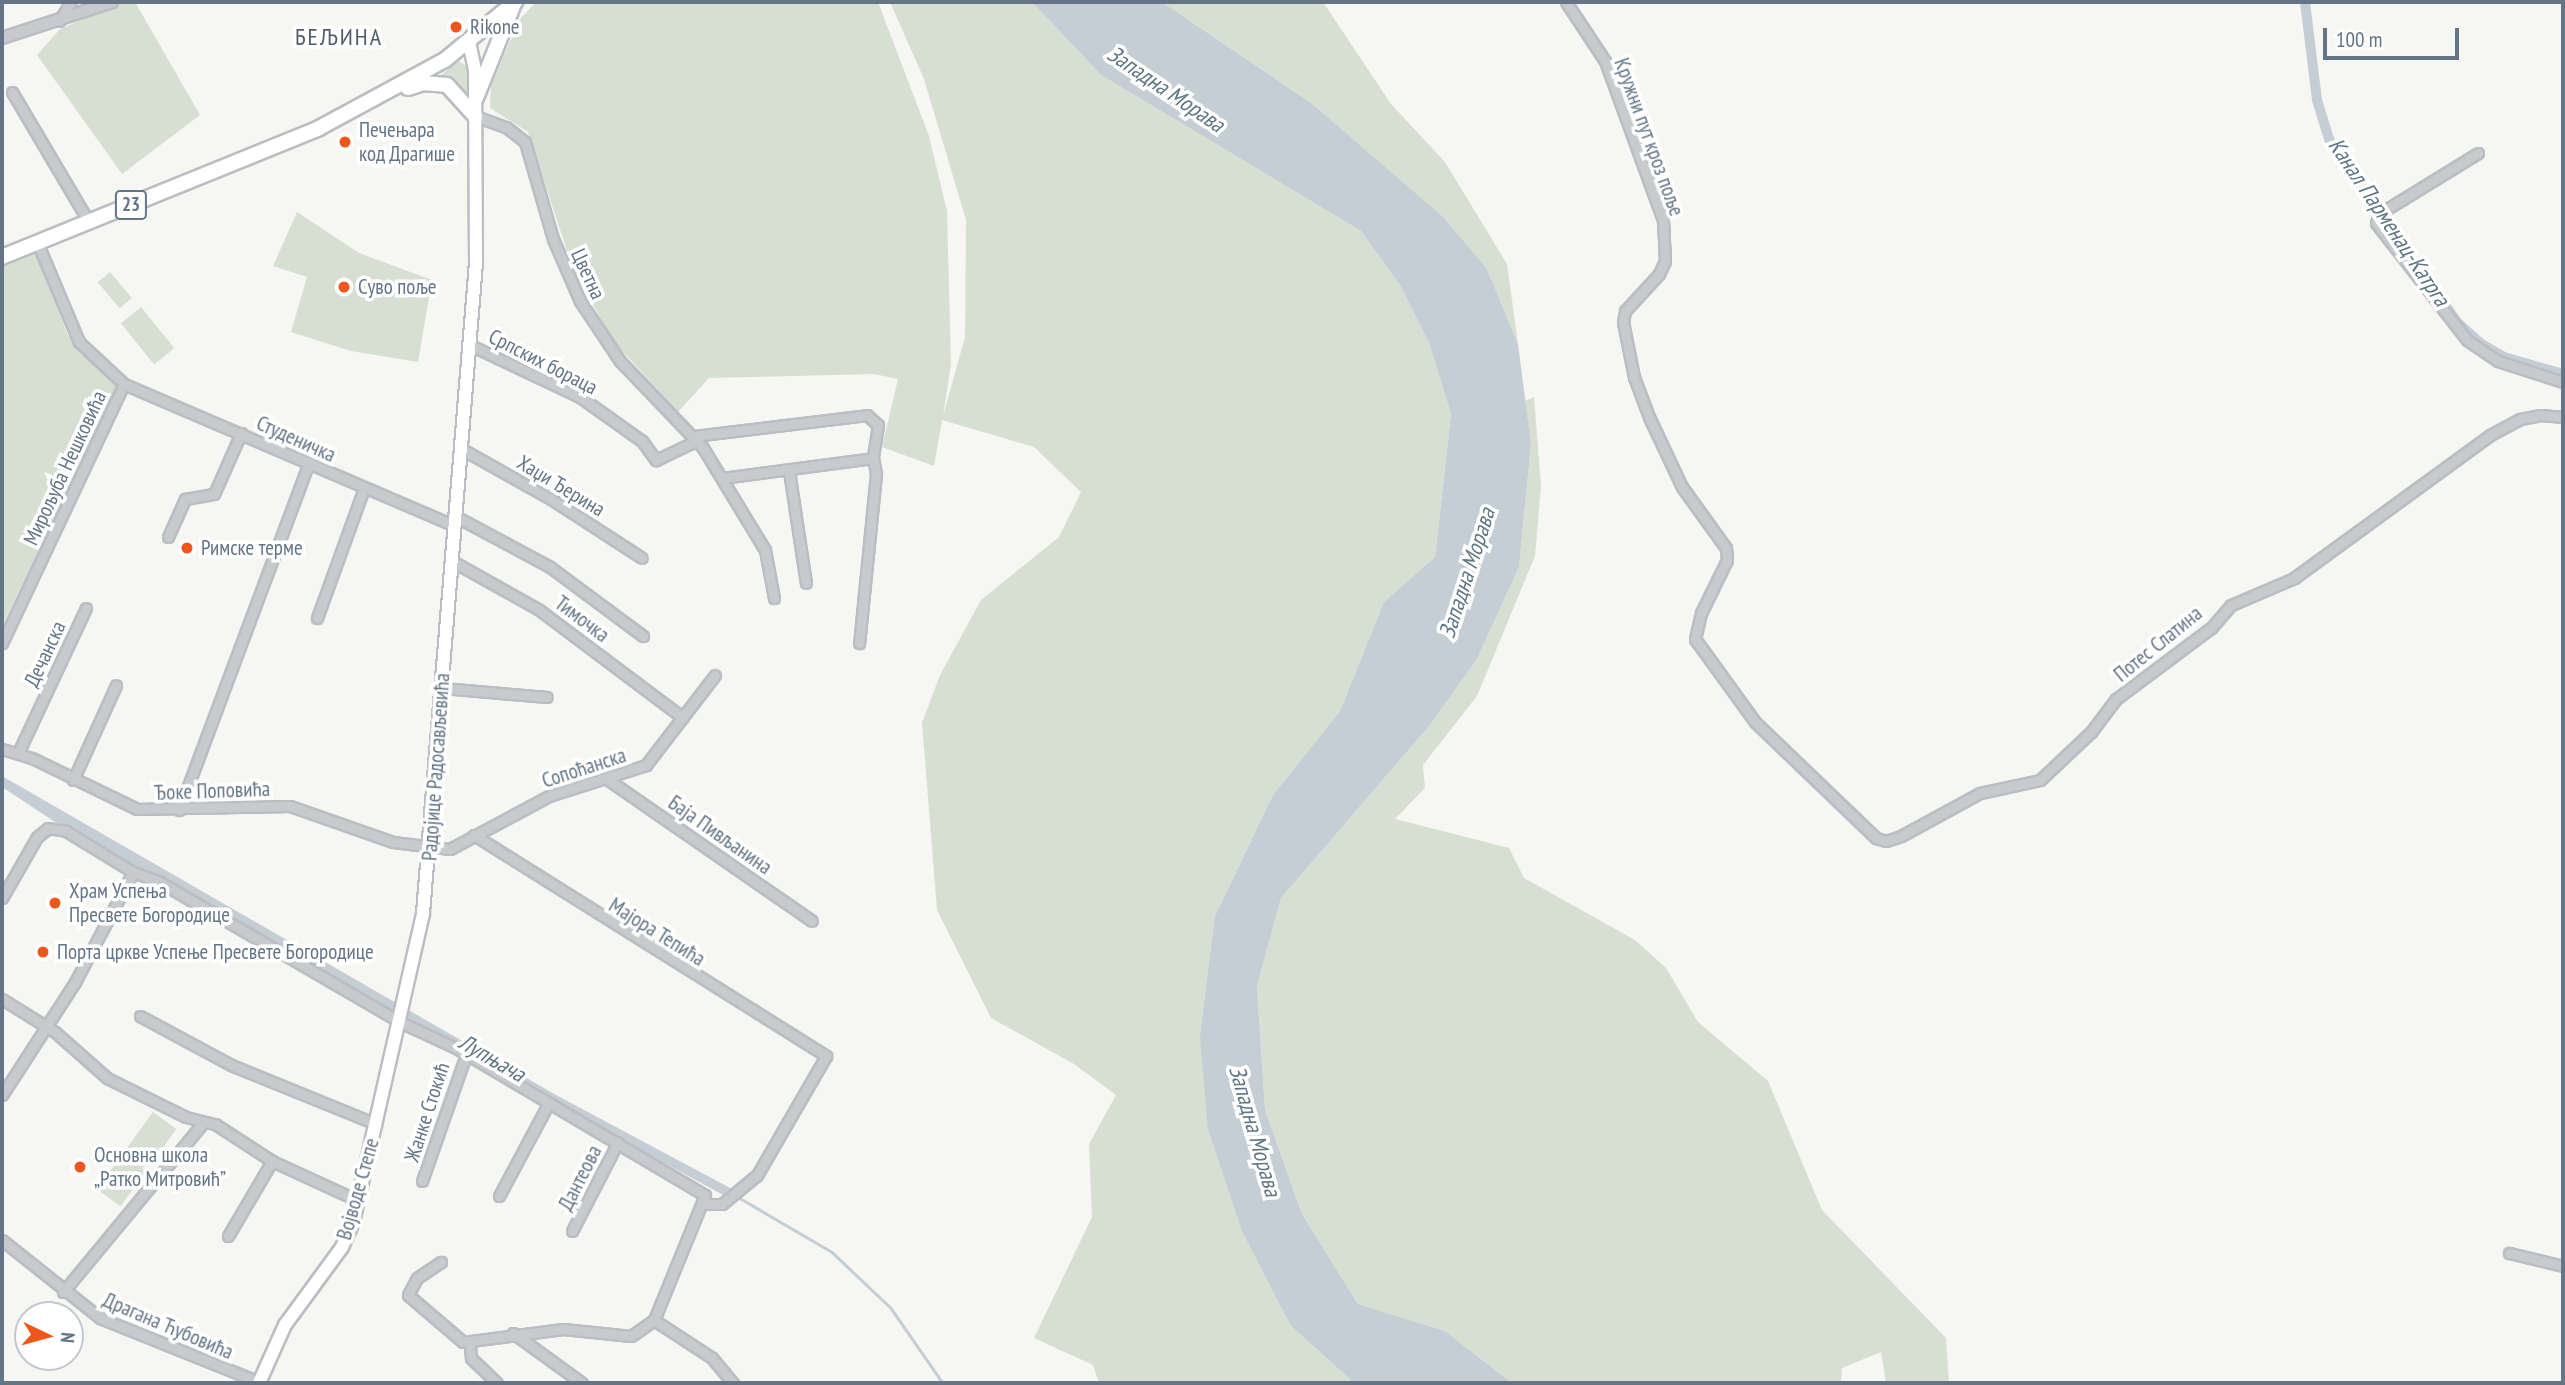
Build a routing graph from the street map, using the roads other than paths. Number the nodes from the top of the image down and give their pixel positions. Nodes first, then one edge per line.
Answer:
1 (71, 2) edge
2 (112, 2) edge
3 (1566, 2) edge
4 (514, 3) edge
5 (58, 23) junction
6 (2, 38) edge
7 (469, 42) junction
8 (390, 91) junction
9 (12, 92) dead end
10 (476, 98) junction
11 (475, 116) junction
12 (2478, 153) dead end
13 (89, 222) junction
14 (37, 242) junction
15 (2, 257) edge
16 (470, 345) junction
17 (2563, 382) edge
18 (124, 384) junction
19 (2563, 418) edge
20 (241, 433) junction
21 (696, 438) junction
22 (460, 449) junction
23 (873, 458) junction
24 (309, 463) junction
25 (789, 471) junction
26 (722, 478) junction
27 (364, 488) junction
28 (455, 521) junction
29 (167, 537) dead end
30 (642, 558) dead end
31 (452, 561) junction
32 (806, 583) dead end
33 (775, 598) dead end
34 (86, 608) dead end
35 (317, 618) dead end
36 (643, 636) dead end
37 (2, 643) edge
38 (859, 643) dead end
39 (715, 675) dead end
40 (116, 685) dead end
41 (442, 688) junction
42 (547, 697) dead end
43 (683, 718) junction
44 (2, 749) edge
45 (18, 753) junction
46 (72, 779) junction
47 (607, 779) junction
48 (179, 810) junction
49 (474, 835) junction
50 (1886, 841) joint
51 (430, 849) junction
52 (133, 872) junction
53 (2, 898) edge
54 (812, 921) dead end
55 (2, 999) edge
56 (140, 1016) dead end
57 (401, 1019) junction
58 (48, 1027) junction
59 (466, 1055) junction
60 (2, 1095) edge
61 (547, 1106) junction
62 (202, 1123) junction
63 (376, 1124) junction
64 (618, 1142) junction
65 (272, 1161) junction
66 (422, 1181) dead end
67 (499, 1196) dead end
68 (359, 1201) junction
69 (704, 1204) junction
70 (572, 1231) dead end
71 (228, 1236) dead end
72 (2, 1240) edge
73 (2509, 1253) dead end
74 (441, 1262) dead end
75 (2563, 1266) edge
76 (63, 1292) junction
77 (654, 1320) junction
78 (513, 1333) junction
79 (470, 1345) junction
80 (259, 1382) edge
81 (497, 1383) edge
82 (582, 1383) edge
83 (733, 1383) edge

1 - 5 street
2 - 5 street
3 - 50 street, Кружни пут кроз поље
4 - 7 main road, 23
4 - 10 main road
5 - 6 street
7 - 8 main road, 23
7 - 10 main road, Радојице Радосављевића
8 - 11 main road
8 - 13 main road, 23
9 - 13 street
10 - 11 main road, Радојице Радосављевића
11 - 16 main road, Радојице Радосављевића
11 - 21 street, Цветна
12 - 17 street
13 - 14 main road, 23
14 - 15 main road, 23
14 - 18 street
16 - 21 street, Српских бораца
16 - 22 main road, Радојице Радосављевића
18 - 20 street, Студеничка
18 - 37 street, Мирољуба Нешковића
19 - 50 street, Потес Слатина
20 - 24 street, Студеничка
20 - 29 street
21 - 23 street, Српских бораца
21 - 26 street
22 - 28 main road, Радојице Радосављевића
22 - 30 street, Хаџи Ђерина
23 - 25 street
23 - 38 street, Српских бораца
24 - 27 street, Студеничка
24 - 48 street
25 - 26 street
25 - 32 street
26 - 33 street
27 - 28 street, Студеничка
27 - 35 street
28 - 31 main road, Радојице Радосављевића
28 - 36 street
31 - 41 main road, Радојице Радосављевића
31 - 43 street, Тимочка
34 - 45 street, Дечанска
39 - 43 street, Сопоћанска
40 - 46 street
41 - 42 street
41 - 51 main road, Радојице Радосављевића
43 - 47 street, Сопоћанска
44 - 45 street, Ђоке Поповића
45 - 46 street, Ђоке Поповића
46 - 48 street, Ђоке Поповића
47 - 49 street, Сопоћанска
47 - 54 street, Баја Пивљанина
48 - 51 street, Ђоке Поповића
49 - 51 street, Сопоћанска
49 - 69 street, Мајора Тепића
51 - 57 main road, Радојице Радосављевића
52 - 53 street
52 - 57 street
52 - 58 street
55 - 58 street
56 - 63 street
57 - 59 street
57 - 63 main road, Војводе Степе
58 - 60 street
58 - 62 street
59 - 61 street
59 - 66 street, Жанке Стокић
61 - 64 street
61 - 67 street
62 - 65 street
62 - 76 street
63 - 68 main road, Војводе Степе
64 - 69 street
64 - 70 street, Дантеова
65 - 68 street
65 - 71 street
68 - 80 main road, Војводе Степе
69 - 77 street
72 - 76 street, Драгана Ћубовића
73 - 75 street
74 - 79 street
76 - 80 street, Драгана Ћубовића
77 - 78 street
77 - 83 street
78 - 79 street
78 - 82 street
79 - 81 street

